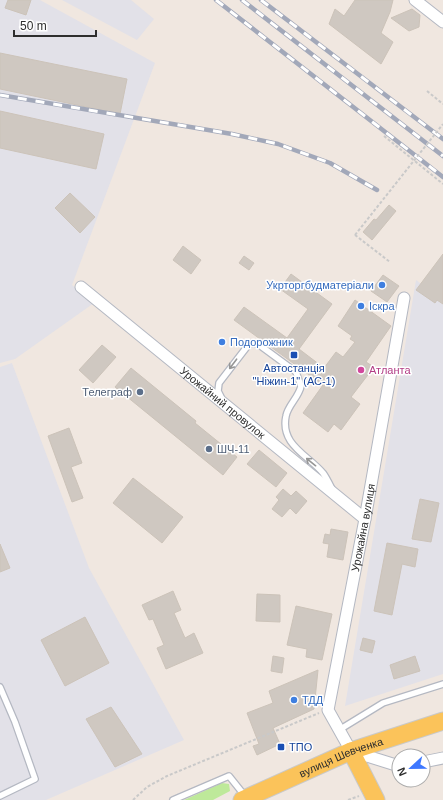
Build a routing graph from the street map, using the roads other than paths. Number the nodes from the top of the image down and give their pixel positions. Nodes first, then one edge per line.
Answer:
1 (415, 0) edge
2 (443, 22) edge
3 (82, 287) dead end
4 (404, 298) dead end
5 (227, 406) junction
6 (333, 493) junction
7 (365, 519) junction
8 (443, 684) edge
9 (0, 687) edge
10 (443, 721) edge
11 (339, 730) junction
12 (351, 751) junction
13 (443, 758) edge
14 (431, 760) edge
15 (391, 764) edge
16 (0, 796) edge
17 (244, 799) edge
18 (173, 800) edge
19 (376, 800) edge

1 - 2 street
3 - 5 street, Урожайний провулок
4 - 7 street, Урожайна вулиця
5 - 6 street, Урожайний провулок
6 -> 5 lane
6 - 7 street, Урожайний провулок
7 - 11 street, Урожайна вулиця
8 - 11 lane
9 - 16 lane
10 - 12 main road, вулиця Шевченка
11 - 12 street
12 - 15 street
12 - 17 main road, вулиця Шевченка
12 - 19 main road
13 - 14 street
17 - 18 lane

